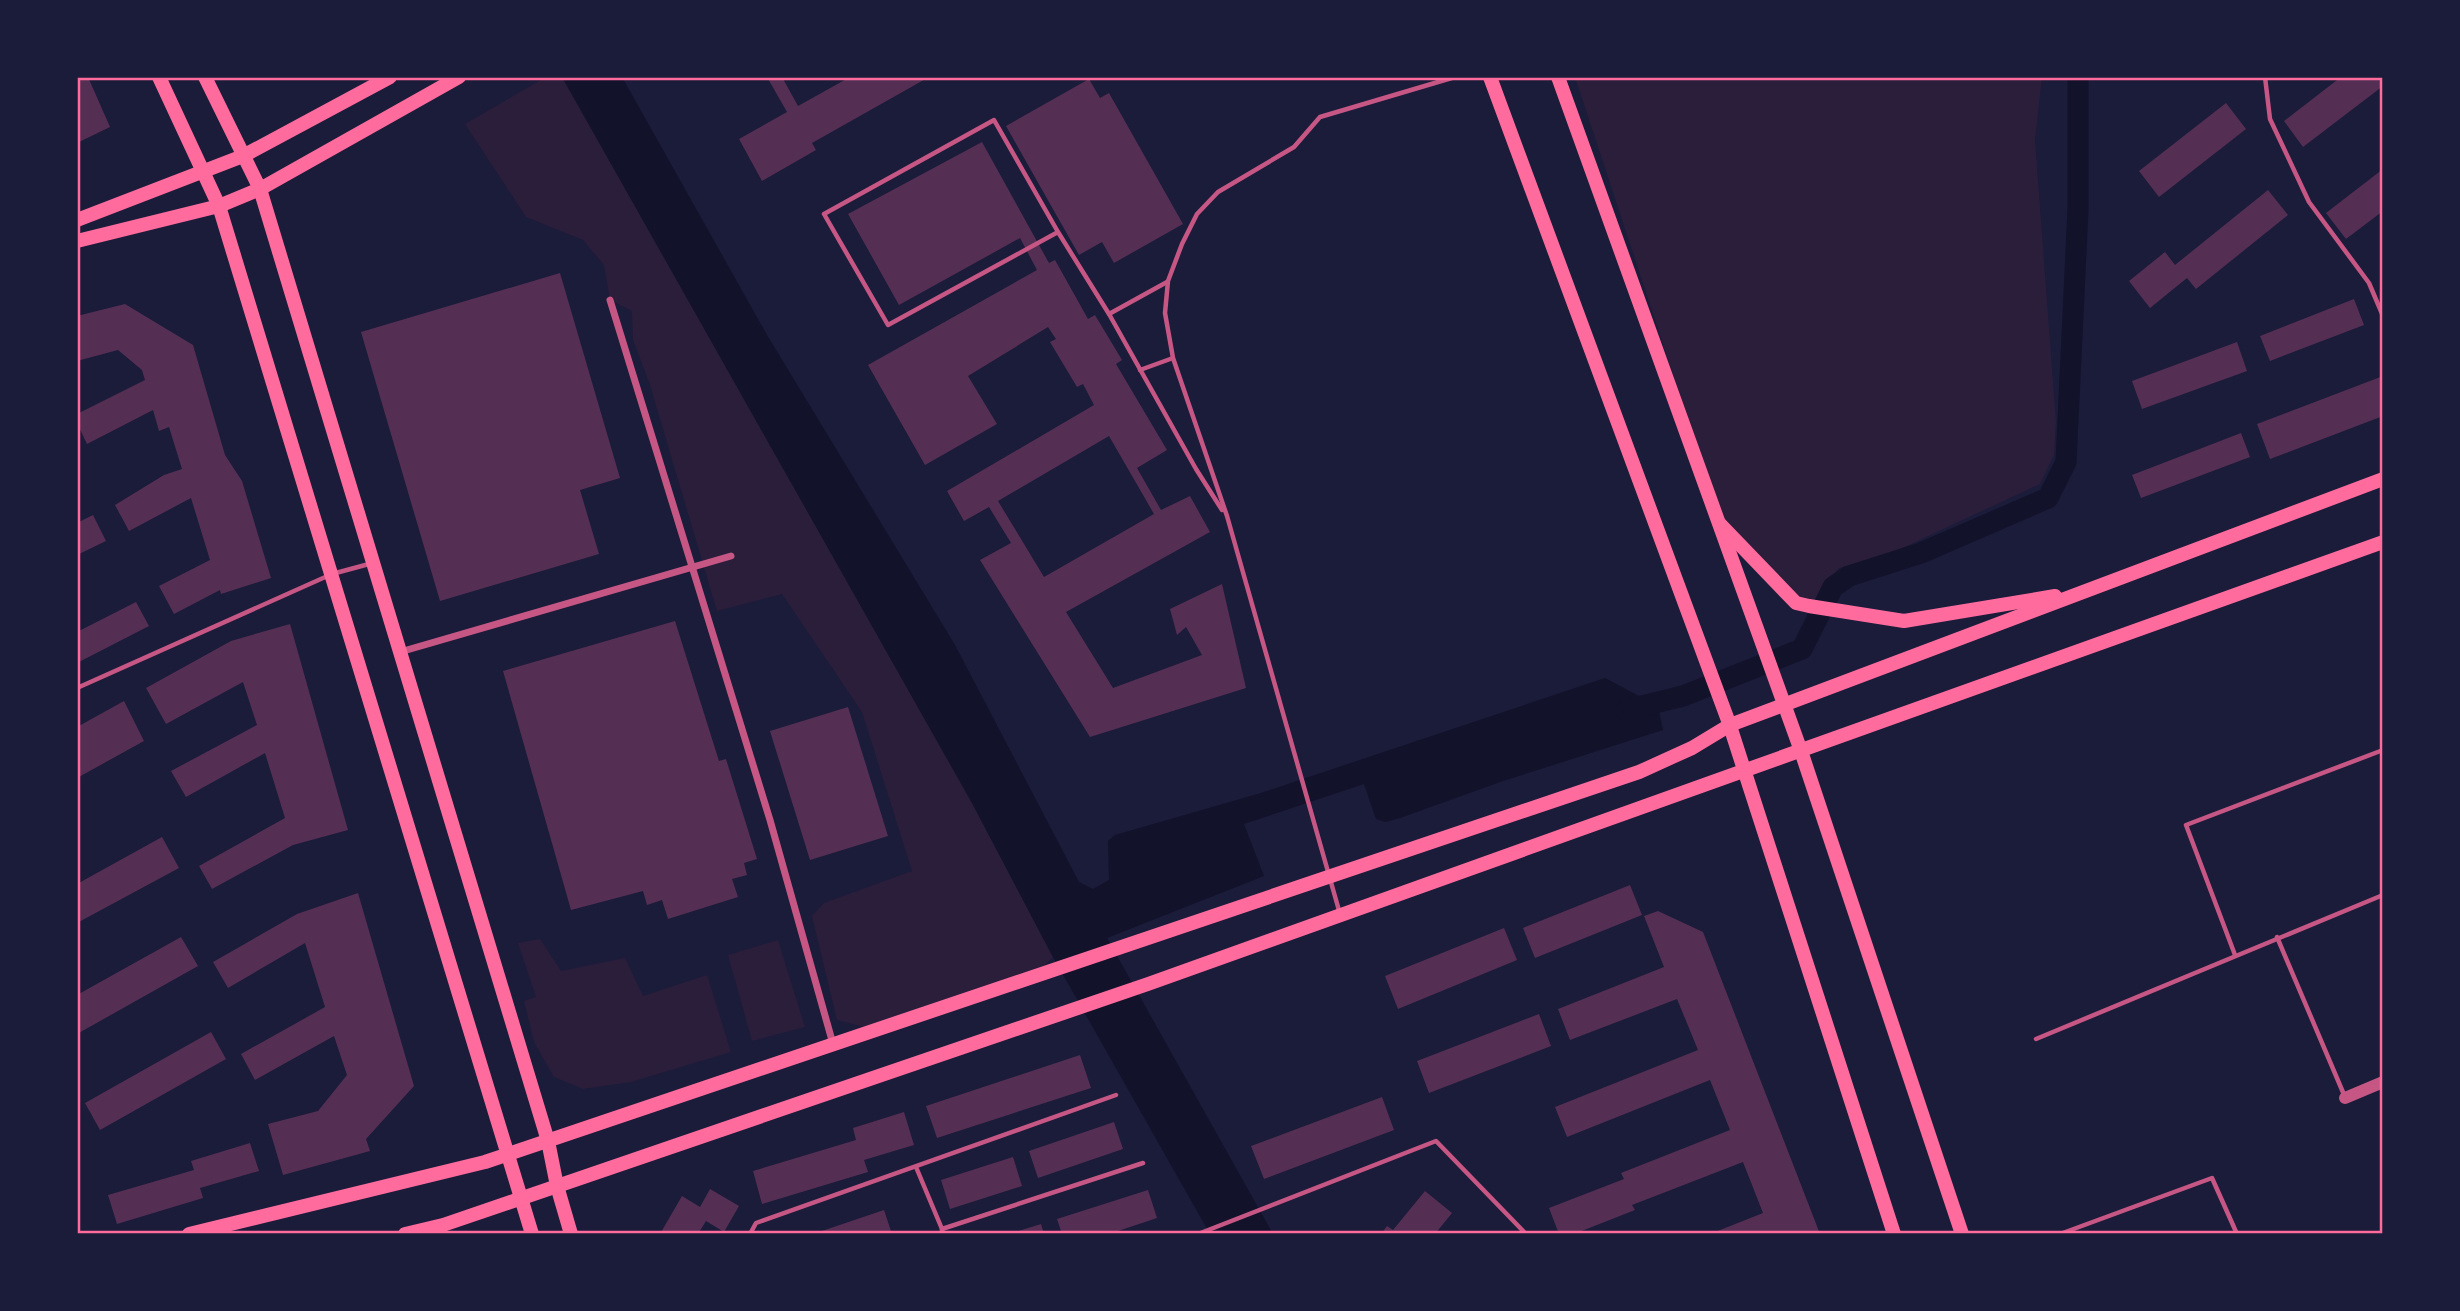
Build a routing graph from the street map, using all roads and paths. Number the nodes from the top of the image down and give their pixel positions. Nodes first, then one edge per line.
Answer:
1 (159, 77) edge
2 (205, 77) edge
3 (390, 77) edge
4 (459, 77) edge
5 (1455, 77) edge
6 (1490, 77) edge
7 (1558, 77) edge
8 (2265, 77) edge
9 (243, 156) junction
10 (203, 172) junction
11 (260, 189) junction
12 (219, 206) junction
13 (77, 220) edge
14 (1058, 232) junction
15 (77, 241) edge
16 (1168, 281) junction
17 (610, 300) dead end
18 (1109, 314) junction
19 (2383, 316) edge
20 (1173, 358) junction
21 (1140, 370) junction
22 (2383, 479) edge
23 (1227, 516) junction
24 (1716, 520) junction
25 (2383, 542) edge
26 (731, 556) dead end
27 (373, 563) junction
28 (692, 568) junction
29 (332, 574) junction
30 (2087, 591) junction
31 (400, 652) junction
32 (77, 688) edge
33 (1782, 704) junction
34 (1730, 724) junction
35 (2383, 750) edge
36 (1801, 751) junction
37 (1745, 771) junction
38 (1329, 877) junction
39 (2383, 895) edge
40 (1340, 916) junction
41 (2277, 937) junction
42 (2235, 955) junction
43 (2036, 1039) dead end
44 (834, 1044) junction
45 (2383, 1082) edge
46 (1116, 1095) dead end
47 (2345, 1098) joint
48 (548, 1141) junction
49 (508, 1154) junction
50 (1143, 1163) dead end
51 (916, 1166) junction
52 (557, 1186) junction
53 (522, 1198) junction
54 (942, 1231) edge
55 (189, 1234) edge
56 (405, 1234) edge
57 (532, 1234) edge
58 (571, 1234) edge
59 (750, 1234) edge
60 (1198, 1234) edge
61 (1526, 1234) edge
62 (1894, 1234) edge
63 (1962, 1234) edge
64 (2060, 1234) edge
65 (2237, 1234) edge

1 - 10 main road
2 - 9 main road
3 - 9 main road
4 - 11 main road
5 - 16 lane
6 - 34 main road
7 - 24 main road
8 - 19 lane
9 - 10 main road
9 - 11 main road
10 - 12 main road
10 - 13 main road
11 - 12 main road
11 - 27 main road
12 - 15 main road
12 - 29 main road
14 - 14 lane
14 - 18 lane
16 - 18 lane
16 - 20 lane
17 - 28 street
18 - 21 lane
20 - 21 lane
20 - 23 lane
21 - 23 lane
22 - 30 main road
23 - 38 lane
24 - 30 main road
24 - 33 main road
25 - 36 main road
26 - 28 street
27 - 29 lane
27 - 31 main road
28 - 31 street
28 - 44 street
29 - 32 lane
29 - 49 main road
30 - 33 main road
31 - 48 main road
33 - 34 main road
33 - 36 main road
34 - 37 main road
34 - 38 main road
35 - 42 lane
36 - 37 main road
36 - 63 main road
37 - 40 main road
37 - 62 main road
38 - 40 lane
38 - 44 main road
39 - 41 lane
40 - 52 main road
41 - 42 lane
41 - 47 lane
42 - 43 lane
44 - 48 main road
45 - 47 street
46 - 51 lane
48 - 49 main road
48 - 52 main road
49 - 53 main road
49 - 55 main road
50 - 54 lane
51 - 54 lane
51 - 59 lane
52 - 53 main road
52 - 58 main road
53 - 56 main road
53 - 57 main road
60 - 61 lane
64 - 65 lane

